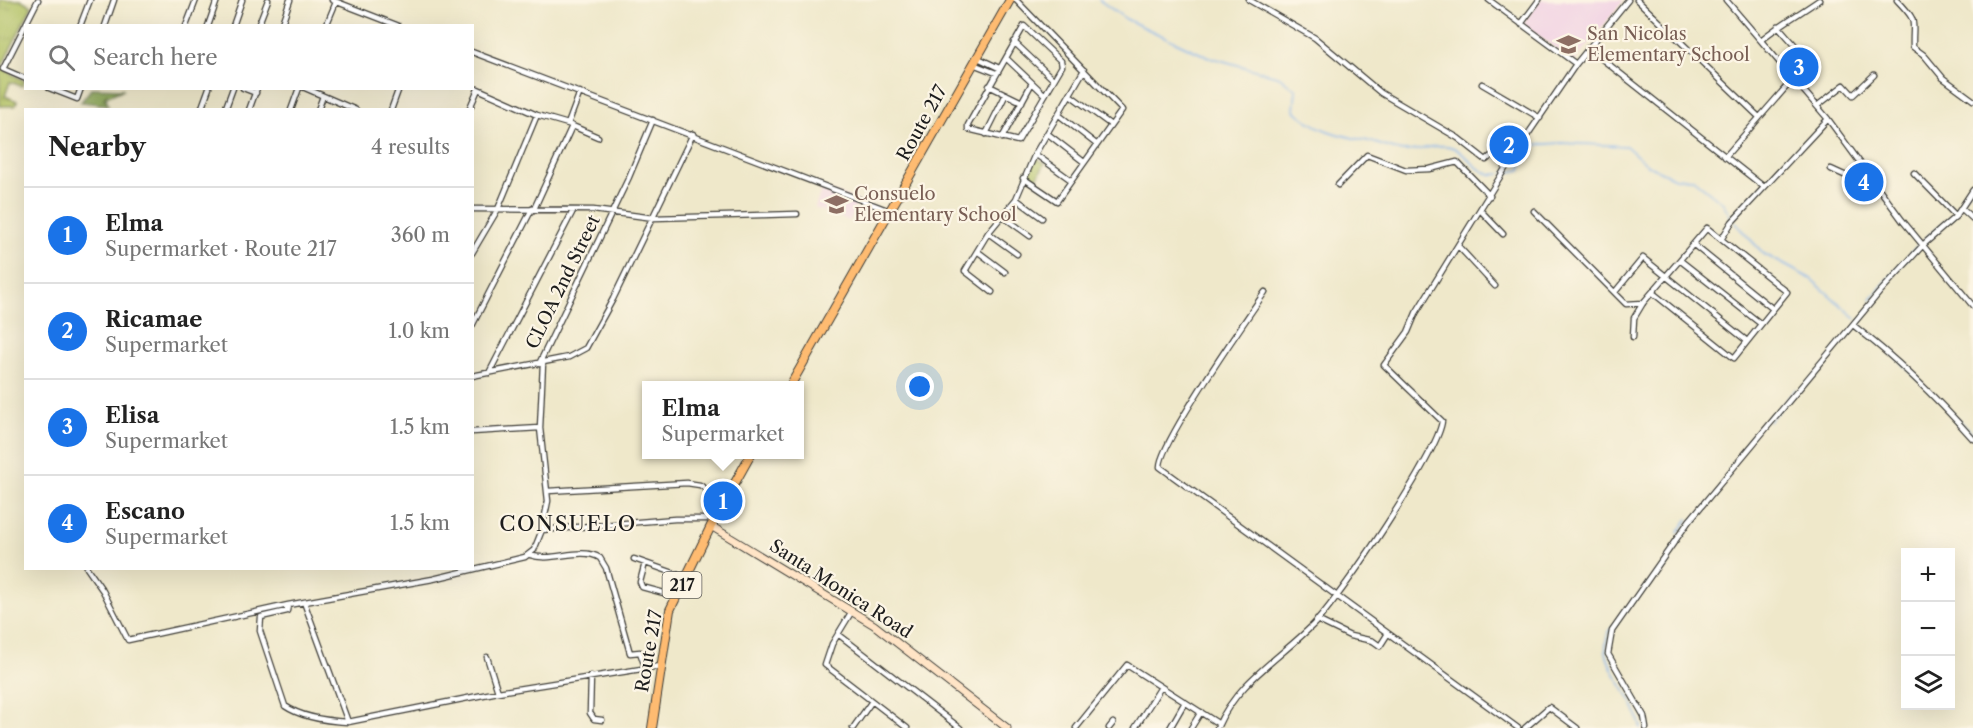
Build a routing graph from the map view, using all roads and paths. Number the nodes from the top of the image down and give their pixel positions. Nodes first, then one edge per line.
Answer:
1 (38, 0) edge
2 (90, 0) edge
3 (114, 0) edge
4 (196, 0) edge
5 (218, 0) edge
6 (242, 0) edge
7 (268, 0) edge
8 (291, 0) edge
9 (1010, 0) edge
10 (1016, 0) edge
11 (1249, 0) edge
12 (1489, 0) edge
13 (1539, 0) edge
14 (1628, 0) edge
15 (1637, 0) edge
16 (1726, 0) edge
17 (1819, 0) edge
18 (1897, 0) edge
19 (334, 1) edge
20 (26, 24) edge
21 (81, 24) edge
22 (106, 24) edge
23 (187, 24) edge
24 (209, 24) edge
25 (234, 24) edge
26 (259, 24) edge
27 (282, 24) edge
28 (327, 24) edge
29 (394, 24) edge
30 (1521, 24) junction
31 (1778, 26) junction
32 (24, 28) edge
33 (1761, 40) junction
34 (1014, 42) junction
35 (1588, 48) junction
36 (474, 53) edge
37 (1006, 58) junction
38 (975, 61) junction
39 (1576, 64) junction
40 (1816, 69) dead end
41 (1084, 70) junction
42 (998, 71) junction
43 (1874, 75) dead end
44 (24, 78) edge
45 (1794, 78) junction
46 (1053, 79) junction
47 (1032, 83) junction
48 (1482, 84) dead end
49 (988, 86) junction
50 (56, 90) edge
51 (80, 90) edge
52 (208, 90) edge
53 (232, 90) edge
54 (298, 90) edge
55 (310, 90) edge
56 (398, 90) edge
57 (256, 91) edge
58 (580, 92) junction
59 (1006, 94) junction
60 (1045, 95) junction
61 (1070, 95) junction
62 (323, 96) junction
63 (1973, 100) edge
64 (1022, 102) junction
65 (1817, 106) junction
66 (202, 108) edge
67 (226, 108) edge
68 (250, 108) edge
69 (292, 108) edge
70 (319, 108) edge
71 (351, 108) edge
72 (392, 108) edge
73 (470, 108) edge
74 (537, 115) junction
75 (1059, 116) junction
76 (1759, 117) junction
77 (1540, 118) junction
78 (1828, 119) junction
79 (653, 120) junction
80 (570, 125) junction
81 (1111, 125) junction
82 (693, 134) junction
83 (986, 134) junction
84 (1048, 134) junction
85 (598, 137) dead end
86 (1002, 138) junction
87 (1096, 144) junction
88 (1035, 154) junction
89 (1725, 157) junction
90 (1511, 159) junction
91 (1084, 162) junction
92 (1831, 169) dead end
93 (1914, 174) dead end
94 (1869, 177) junction
95 (1023, 178) junction
96 (1071, 180) junction
97 (1338, 185) dead end
98 (1764, 187) junction
99 (1973, 190) edge
100 (1490, 196) junction
101 (1016, 199) junction
102 (474, 208) edge
103 (1961, 208) junction
104 (498, 209) junction
105 (533, 209) junction
106 (1534, 210) dead end
107 (573, 211) junction
108 (890, 211) junction
109 (1481, 211) junction
110 (612, 212) junction
111 (797, 214) dead end
112 (1001, 215) junction
113 (1956, 216) junction
114 (654, 218) junction
115 (1042, 218) dead end
116 (1973, 219) edge
117 (1732, 222) junction
118 (988, 233) junction
119 (1503, 234) dead end
120 (1716, 234) junction
121 (1030, 236) dead end
122 (1722, 238) junction
123 (1924, 244) junction
124 (1694, 245) junction
125 (1459, 247) junction
126 (474, 250) edge
127 (977, 251) junction
128 (1017, 254) dead end
129 (1681, 261) junction
130 (1005, 272) dead end
131 (1666, 277) junction
132 (1495, 286) dead end
133 (993, 292) dead end
134 (1265, 292) dead end
135 (1615, 292) junction
136 (1653, 293) junction
137 (1643, 303) junction
138 (1973, 306) edge
139 (1773, 309) junction
140 (474, 322) edge
141 (1761, 324) junction
142 (1852, 325) junction
143 (1633, 337) dead end
144 (1747, 341) junction
145 (541, 363) junction
146 (489, 373) junction
147 (474, 376) edge
148 (793, 381) edge
149 (540, 428) junction
150 (474, 432) edge
151 (1973, 439) edge
152 (748, 459) edge
153 (548, 491) junction
154 (724, 502) junction
155 (713, 523) junction
156 (542, 531) junction
157 (531, 555) junction
158 (634, 559) dead end
159 (645, 563) junction
160 (474, 569) edge
161 (88, 570) edge
162 (470, 570) edge
163 (686, 577) junction
164 (675, 596) junction
165 (1336, 597) junction
166 (304, 602) junction
167 (288, 605) junction
168 (852, 611) junction
169 (1317, 620) junction
170 (838, 634) junction
171 (1387, 635) junction
172 (487, 657) dead end
173 (660, 666) junction
174 (645, 668) junction
175 (591, 676) junction
176 (1161, 687) junction
177 (498, 692) junction
178 (872, 701) junction
179 (1185, 702) junction
180 (1201, 712) junction
181 (602, 720) dead end
182 (348, 722) junction
183 (1113, 723) dead end
184 (1218, 726) edge
185 (652, 728) edge
186 (853, 728) edge
187 (907, 728) edge
188 (960, 728) edge
189 (1006, 728) edge
190 (1076, 728) edge
191 (1109, 728) edge
192 (1135, 728) edge
193 (1170, 728) edge
194 (1191, 728) edge
195 (1518, 728) edge
196 (1525, 728) edge
197 (1577, 728) edge
198 (1646, 728) edge

1 - 20 street
2 - 21 street
3 - 22 street
4 - 23 street
5 - 24 street
6 - 25 street
7 - 26 street
8 - 27 street
9 - 38 main road, Route 217
10 - 41 street
11 - 90 street
12 - 30 street
13 - 30 street
14 - 35 street
15 - 76 street
16 - 33 street
17 - 31 street
18 - 63 street
19 - 28 street
19 - 29 street
30 - 39 street
31 - 33 street
31 - 40 street
32 - 44 street
33 - 45 street
34 - 37 street
34 - 46 street
34 - 46 street
35 - 39 street
35 - 89 street
36 - 58 street
37 - 42 street
37 - 47 street
38 - 42 street
38 - 108 main road, Route 217
39 - 77 street
41 - 61 street
41 - 81 street
42 - 49 street
43 - 65 street
45 - 65 street
45 - 76 street
46 - 60 street
47 - 60 street
47 - 64 street
48 - 77 street
49 - 59 street
49 - 83 street
50 - 51 street
52 - 66 street
53 - 67 street
54 - 69 street
55 - 62 street
56 - 72 street
57 - 68 street
58 - 79 street
58 - 80 street
59 - 64 street
59 - 83 street
60 - 86 street
61 - 75 street
61 - 81 street
62 - 70 street
62 - 71 street
64 - 86 street
65 - 78 street
73 - 74 street
74 - 80 street
74 - 104 street
75 - 84 street
75 - 87 street
76 - 89 street
77 - 90 street
78 - 94 street
78 - 98 street
79 - 82 street
79 - 110 street, CLOA 2nd Street
80 - 85 street
80 - 105 street
81 - 87 street
82 - 108 street
82 - 114 street
83 - 86 street
84 - 88 street
84 - 91 street
87 - 91 street
88 - 95 street
88 - 96 street
89 - 98 street
90 - 100 street
91 - 96 street
92 - 94 street
93 - 113 street
94 - 123 street
95 - 96 street
95 - 101 street
97 - 100 street
98 - 117 street
99 - 103 street
100 - 109 street
101 - 112 street
101 - 115 street
102 - 104 street
103 - 113 street
103 - 116 street
104 - 105 street
104 - 126 street
105 - 107 street
105 - 140 street
106 - 135 street
107 - 110 street
107 - 146 street
108 - 148 main road, Route 217
109 - 119 street
109 - 125 street
110 - 114 street
110 - 145 street, CLOA 2nd Street
111 - 114 street
112 - 118 street
112 - 121 street
113 - 123 street
114 - 145 street
117 - 120 street
117 - 122 street
118 - 127 street
118 - 128 street
120 - 122 street
120 - 124 street
122 - 139 street
123 - 138 street
123 - 142 street
124 - 129 street
124 - 139 street
125 - 132 street
125 - 165 street
127 - 130 street
127 - 133 street
129 - 131 street
129 - 141 street
131 - 135 street
131 - 136 street
131 - 144 street
134 - 165 street
135 - 137 street
136 - 137 street
136 - 144 street
137 - 143 street
139 - 141 street
141 - 144 street
142 - 151 street
142 - 198 street
145 - 146 street
145 - 149 street
146 - 147 street
149 - 150 street
149 - 153 street
152 - 154 main road, Route 217 / 217
153 - 154 street
153 - 156 street
154 - 155 main road, Route 217 / 217
155 - 156 street
155 - 163 main road, Route 217 / 217
155 - 168 street, Santa Monica Road
156 - 157 street
157 - 160 street
157 - 174 street
158 - 159 street
159 - 163 street
159 - 164 street
161 - 167 street
162 - 166 street
163 - 164 main road, Route 217 / 217
164 - 173 main road, Route 217 / 217
165 - 169 street
165 - 171 street
166 - 167 street
166 - 182 street
167 - 182 street
168 - 170 street
168 - 189 street, Santa Monica Road
169 - 171 street
169 - 184 street
170 - 178 street
170 - 188 street
171 - 195 street
172 - 177 street
173 - 174 street
173 - 185 main road, Route 217 / 217
174 - 175 street
175 - 177 street
175 - 181 street
176 - 179 street
176 - 190 street
176 - 192 street
177 - 182 street
178 - 186 street
178 - 187 street
179 - 180 street
179 - 193 street
180 - 184 street
180 - 194 street
183 - 191 street
196 - 197 street

